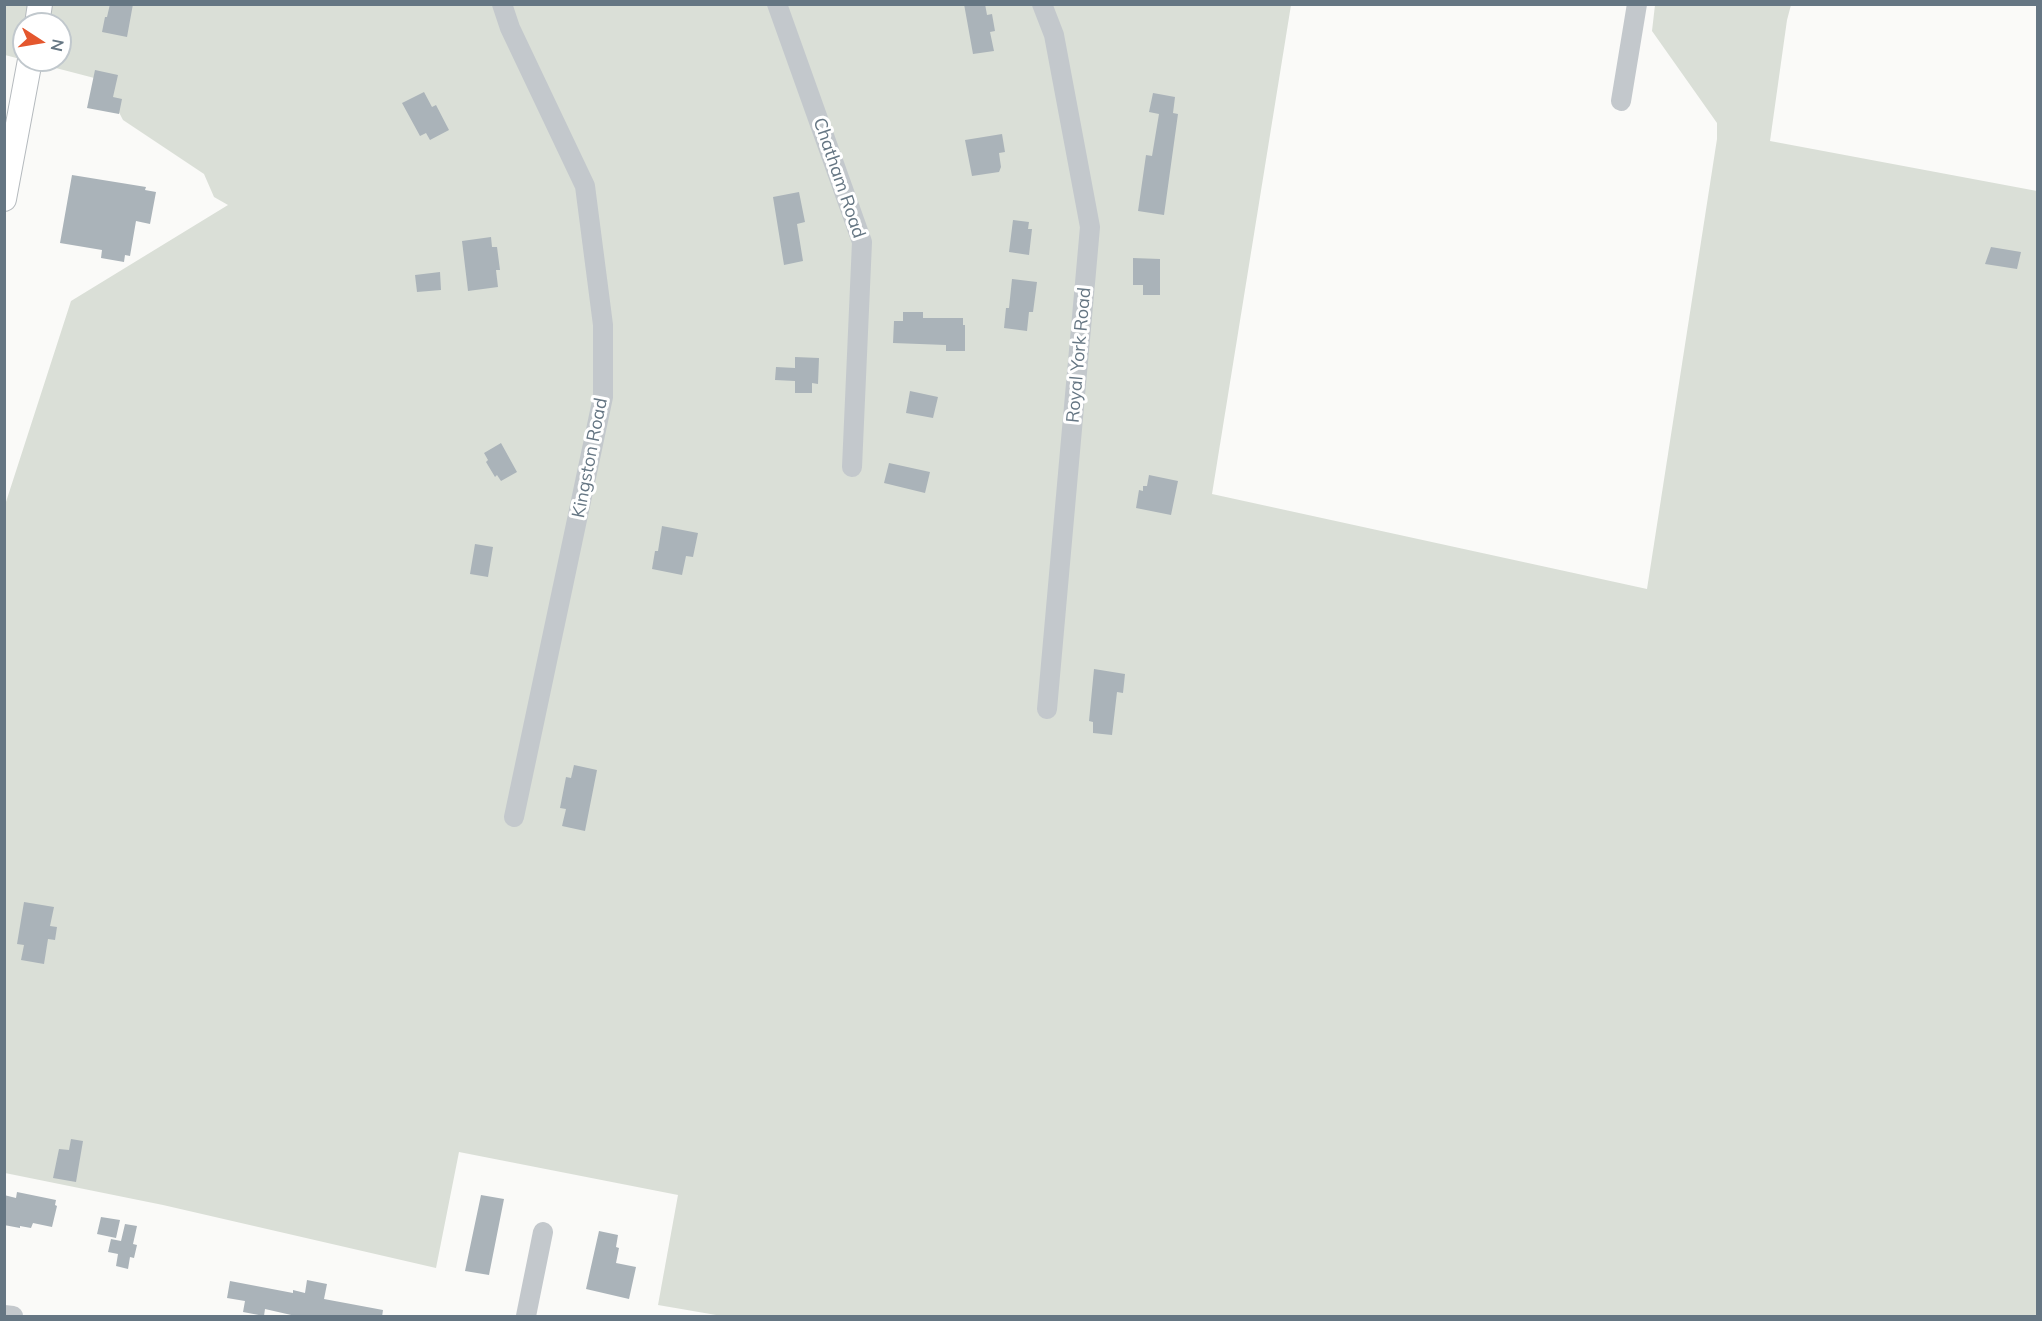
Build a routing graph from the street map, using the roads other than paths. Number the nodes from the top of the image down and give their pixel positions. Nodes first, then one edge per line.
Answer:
1 (502, 4) edge
2 (777, 4) edge
3 (1042, 4) edge
4 (1637, 4) edge
5 (28, 72) edge
6 (1621, 101) dead end
7 (4, 199) edge
8 (852, 467) dead end
9 (1047, 709) dead end
10 (514, 817) dead end
11 (543, 1232) dead end
12 (4, 1315) edge
13 (13, 1317) edge
14 (526, 1317) edge

1 - 10 street, Kingston Road
2 - 8 street, Chatham Road
3 - 9 street, Royal York Road
4 - 6 street
5 - 7 main road
11 - 14 street
12 - 13 street

